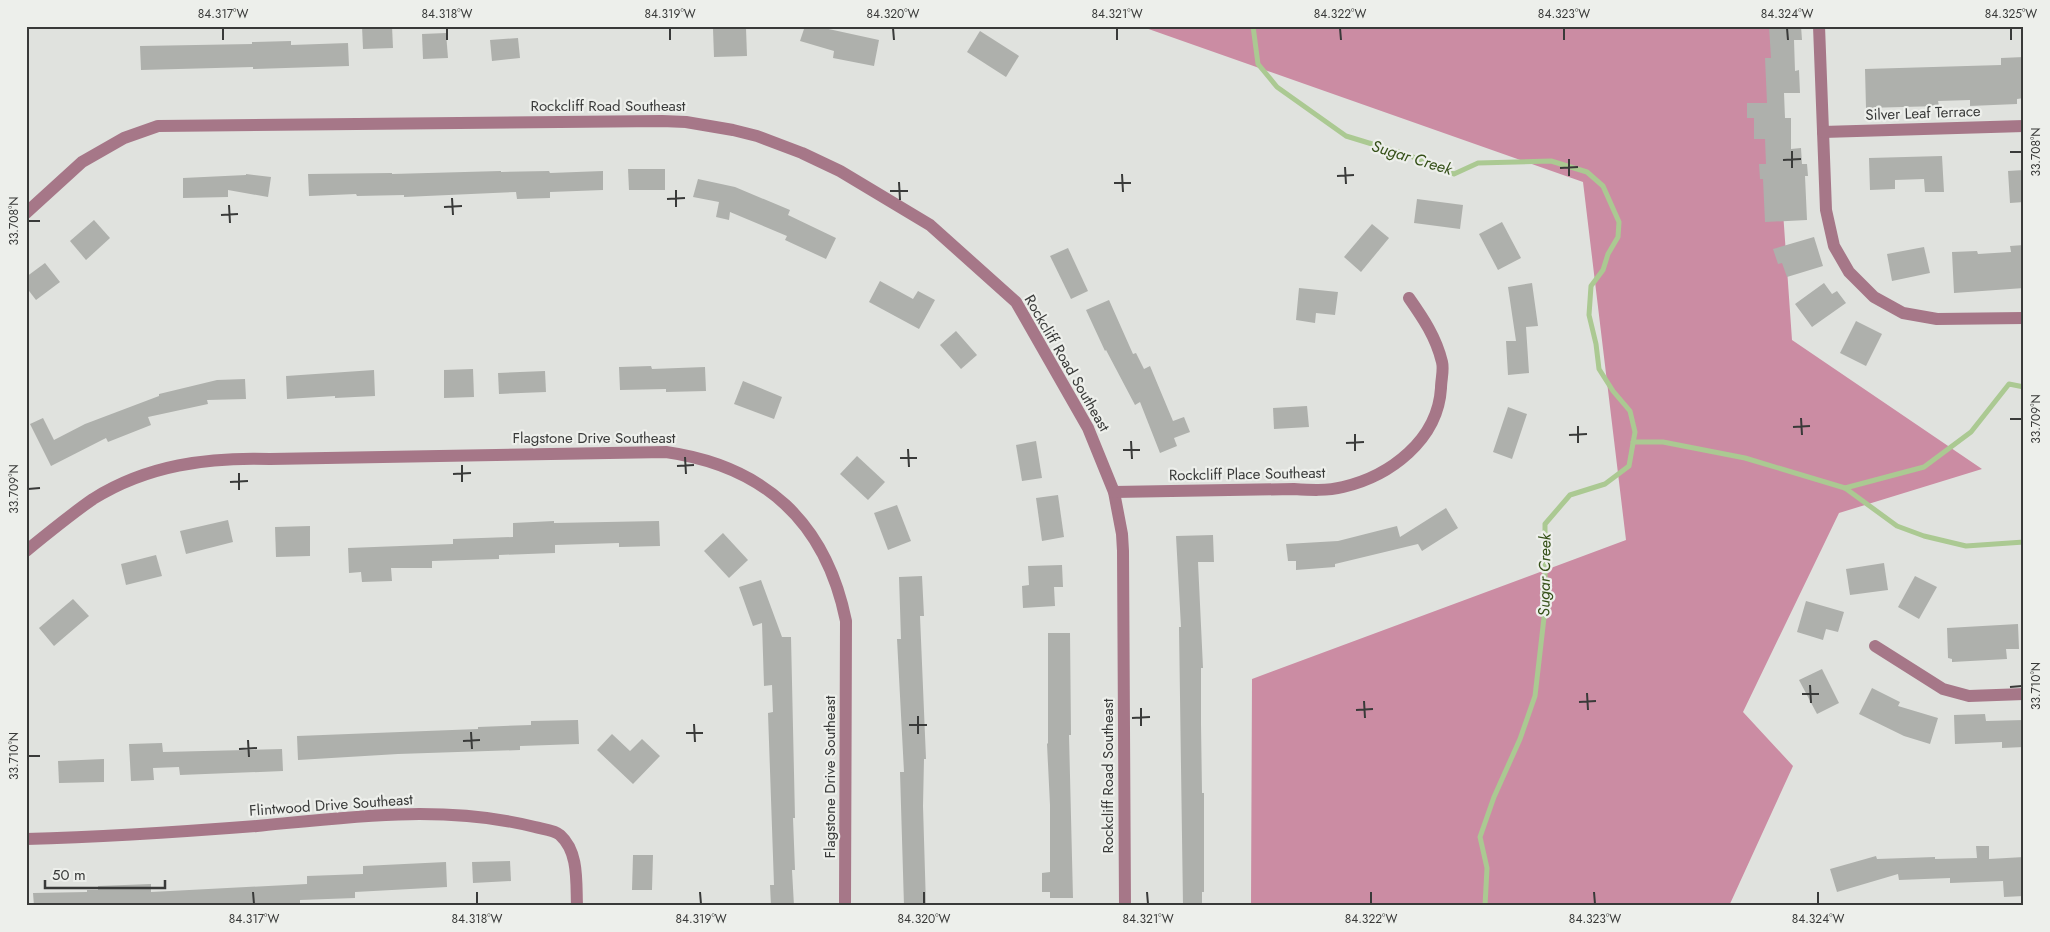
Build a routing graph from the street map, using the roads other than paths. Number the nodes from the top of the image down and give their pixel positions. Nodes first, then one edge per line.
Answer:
1 (1819, 26) edge
2 (2024, 126) edge
3 (1823, 132) junction
4 (26, 213) edge
5 (1409, 298) dead end
6 (2024, 318) edge
7 (1114, 492) junction
8 (26, 550) edge
9 (1875, 646) dead end
10 (2024, 694) edge
11 (26, 839) edge
12 (577, 906) edge
13 (846, 906) edge
14 (1125, 906) edge

1 - 3 street
2 - 3 street, Silver Leaf Terrace
3 - 6 street
4 - 7 street, Rockcliff Road Southeast
5 - 7 street, Rockcliff Place Southeast
7 - 14 street, Rockcliff Road Southeast
8 - 13 street, Flagstone Drive Southeast
9 - 10 street
11 - 12 street, Flintwood Drive Southeast

